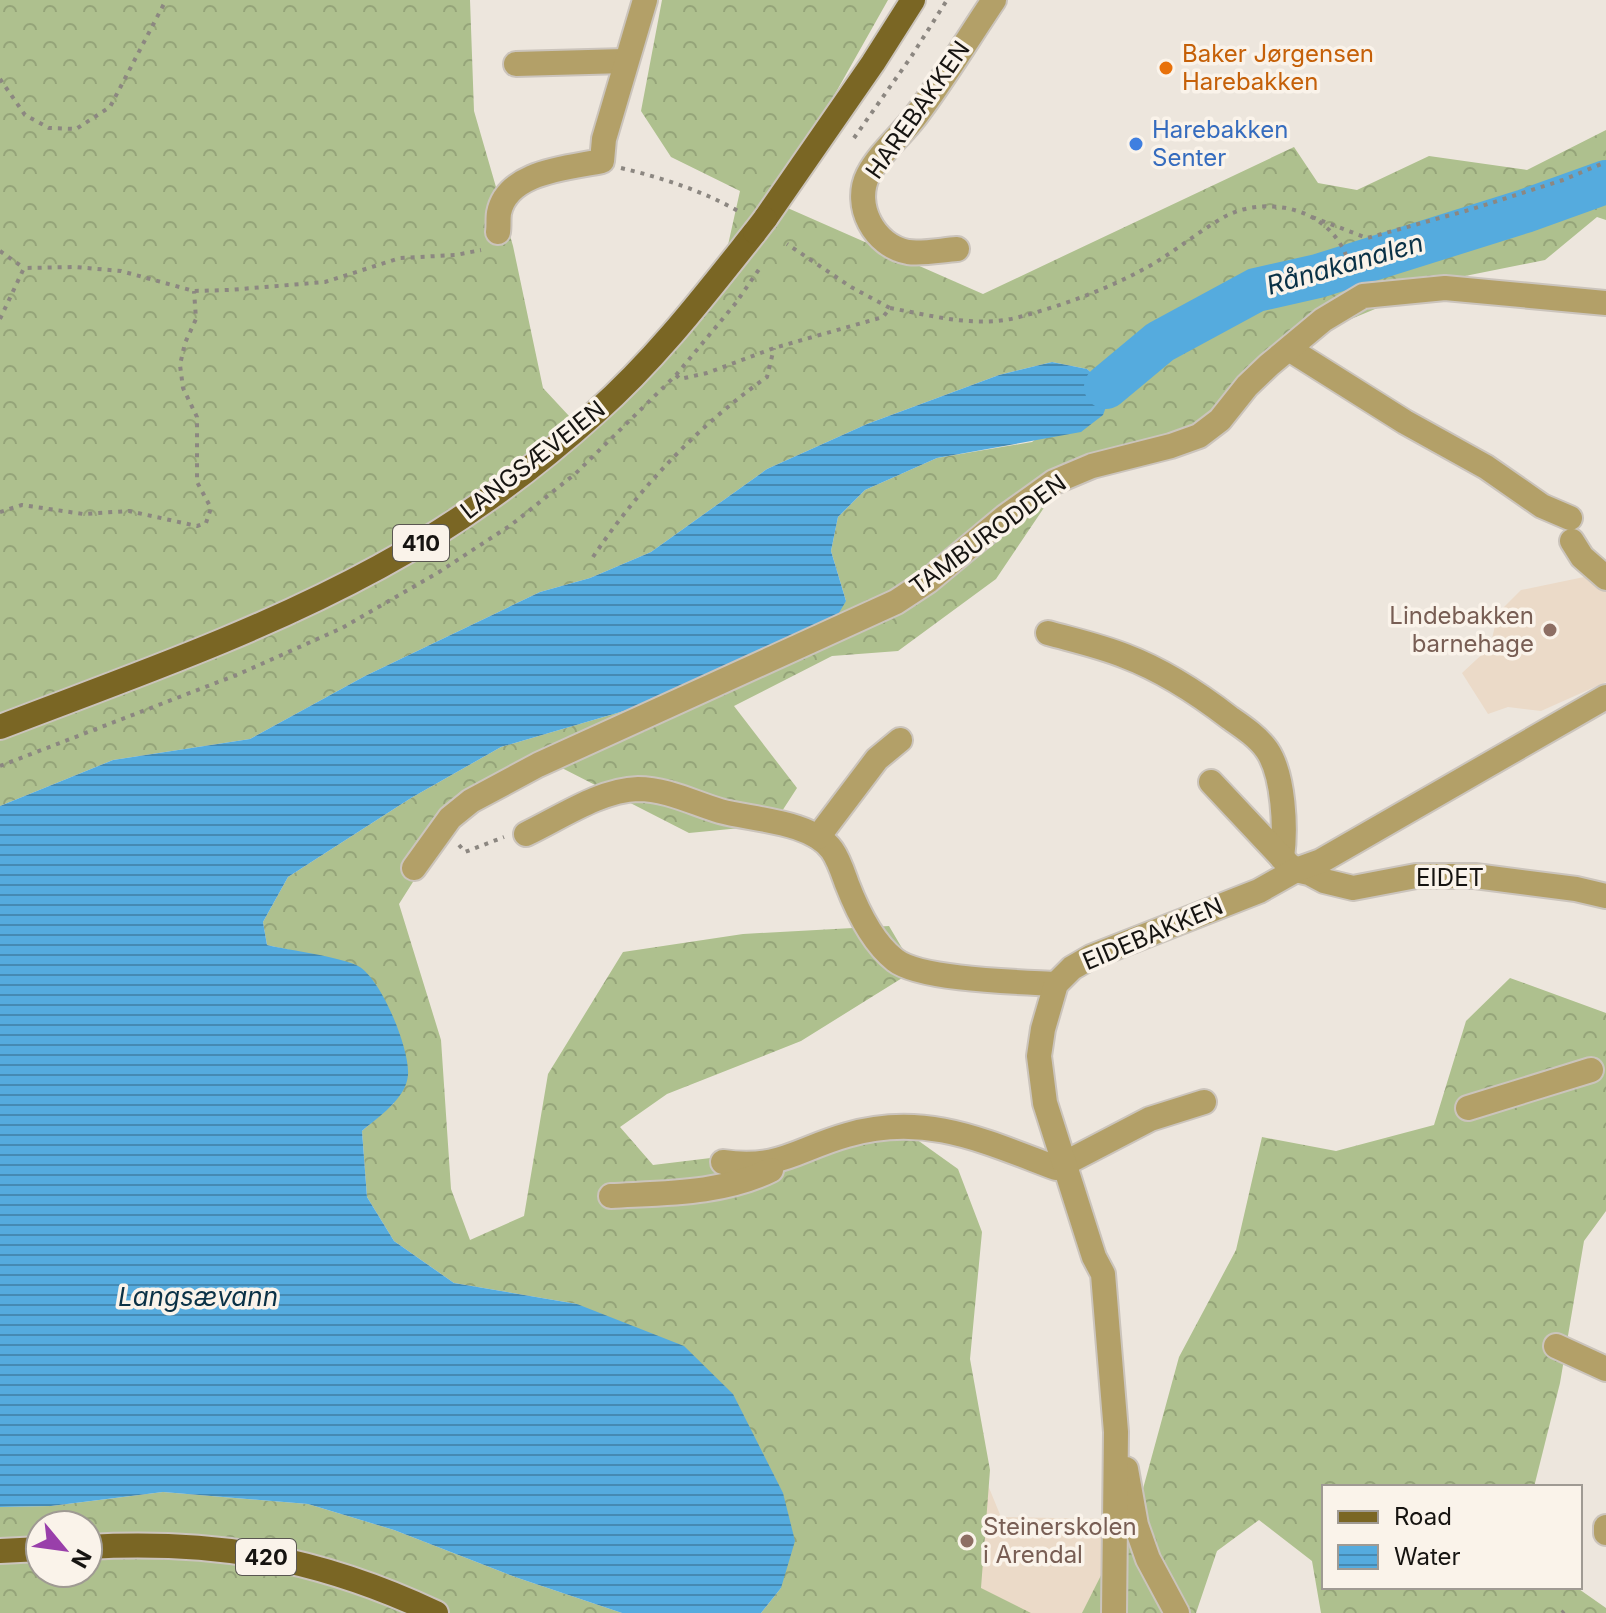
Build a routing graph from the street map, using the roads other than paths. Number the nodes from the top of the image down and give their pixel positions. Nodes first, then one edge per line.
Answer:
1 (913, 0) edge
2 (994, 0) edge
3 (642, 1) edge
4 (625, 61) junction
5 (516, 64) dead end
6 (498, 232) road end
7 (957, 249) dead end
8 (1606, 303) edge
9 (1289, 349) junction
10 (1606, 578) edge
11 (1048, 633) dead end
12 (1606, 697) edge
13 (0, 727) edge
14 (900, 740) dead end
15 (1211, 782) dead end
16 (526, 834) road end
17 (818, 837) junction
18 (1289, 864) junction
19 (414, 868) dead end
20 (1606, 896) edge
21 (1056, 984) junction
22 (1591, 1070) dead end
23 (1204, 1102) dead end
24 (1468, 1108) dead end
25 (782, 1160) junction
26 (723, 1162) dead end
27 (1064, 1165) junction
28 (611, 1196) dead end
29 (1556, 1346) dead end
30 (1606, 1369) edge
31 (1116, 1432) junction
32 (1606, 1527) edge
33 (1606, 1533) edge
34 (104, 1547) edge
35 (24, 1550) edge
36 (0, 1551) edge
37 (436, 1613) edge
38 (1114, 1613) edge
39 (1177, 1613) edge

1 - 13 main road, LANGSÆVEIEN / 410
2 - 7 street, HAREBAKKEN
3 - 4 street
4 - 5 street
4 - 6 street
8 - 9 street, TAMBURODDEN
9 - 10 street
9 - 19 street, TAMBURODDEN
11 - 18 street
12 - 18 street, EIDEBAKKEN
14 - 17 street
15 - 18 street
16 - 17 street
17 - 21 street
18 - 20 street, EIDET
18 - 21 street, EIDEBAKKEN
21 - 27 street, EIDEBAKKEN
22 - 24 street
23 - 27 street
25 - 26 street
25 - 27 street
25 - 28 street
27 - 31 street, EIDEBAKKEN
29 - 30 street
31 - 38 street, EIDEBAKKEN
31 - 39 street
32 - 33 street
34 - 37 main road, 420
35 - 36 main road

